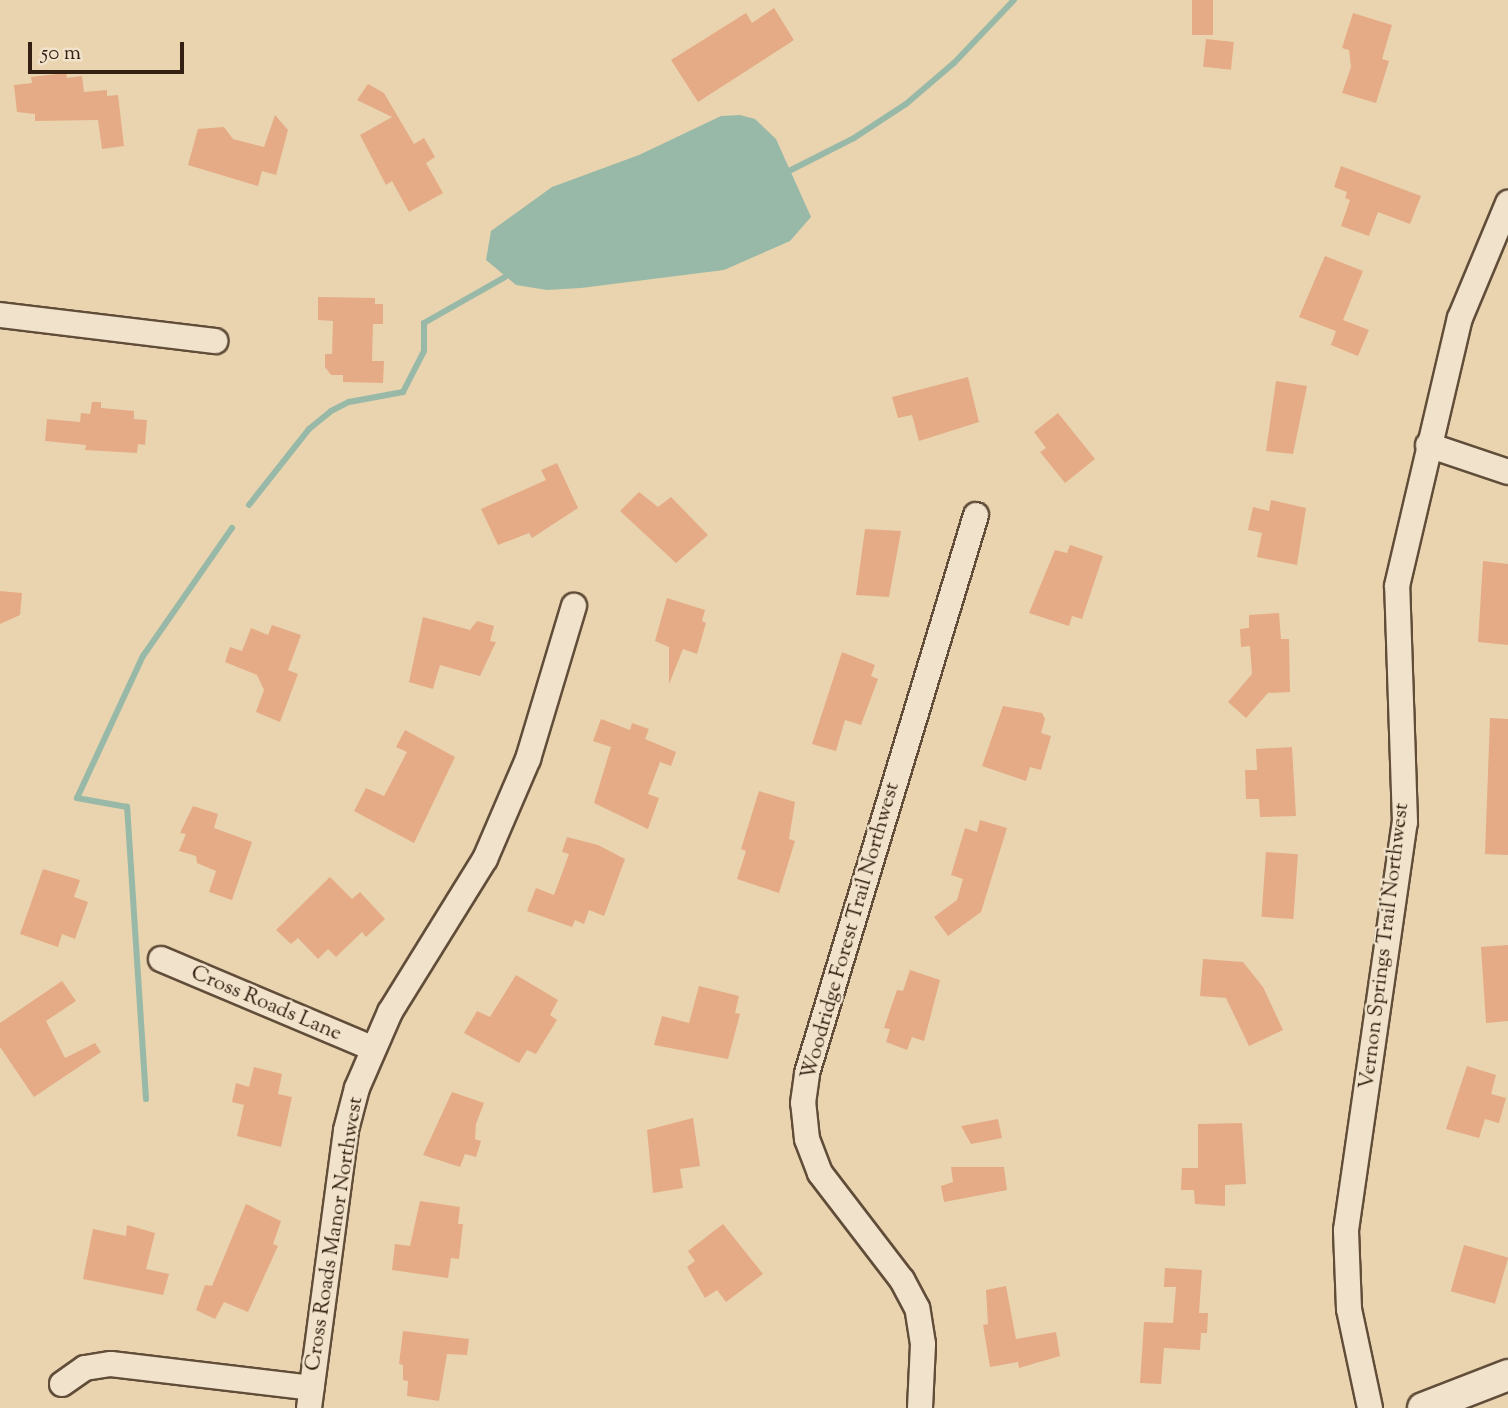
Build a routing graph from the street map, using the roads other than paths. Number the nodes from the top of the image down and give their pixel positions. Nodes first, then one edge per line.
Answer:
1 (1508, 203) edge
2 (0, 315) edge
3 (215, 341) dead end
4 (1428, 445) junction
5 (1508, 472) edge
6 (976, 516) dead end
7 (574, 606) dead end
8 (161, 959) dead end
9 (372, 1048) junction
10 (1508, 1375) edge
11 (62, 1384) dead end
12 (311, 1398) edge
13 (920, 1408) edge
14 (1370, 1408) edge
15 (1423, 1408) edge

1 - 4 street, Vernon Springs Trail Northwest
2 - 3 street
4 - 5 street
4 - 14 street, Vernon Springs Trail Northwest
6 - 13 street, Woodridge Forest Trail Northwest
7 - 9 street, Cross Roads Manor Northwest
8 - 9 street, Cross Roads Lane
9 - 12 street, Cross Roads Manor Northwest
10 - 15 street
11 - 12 street

